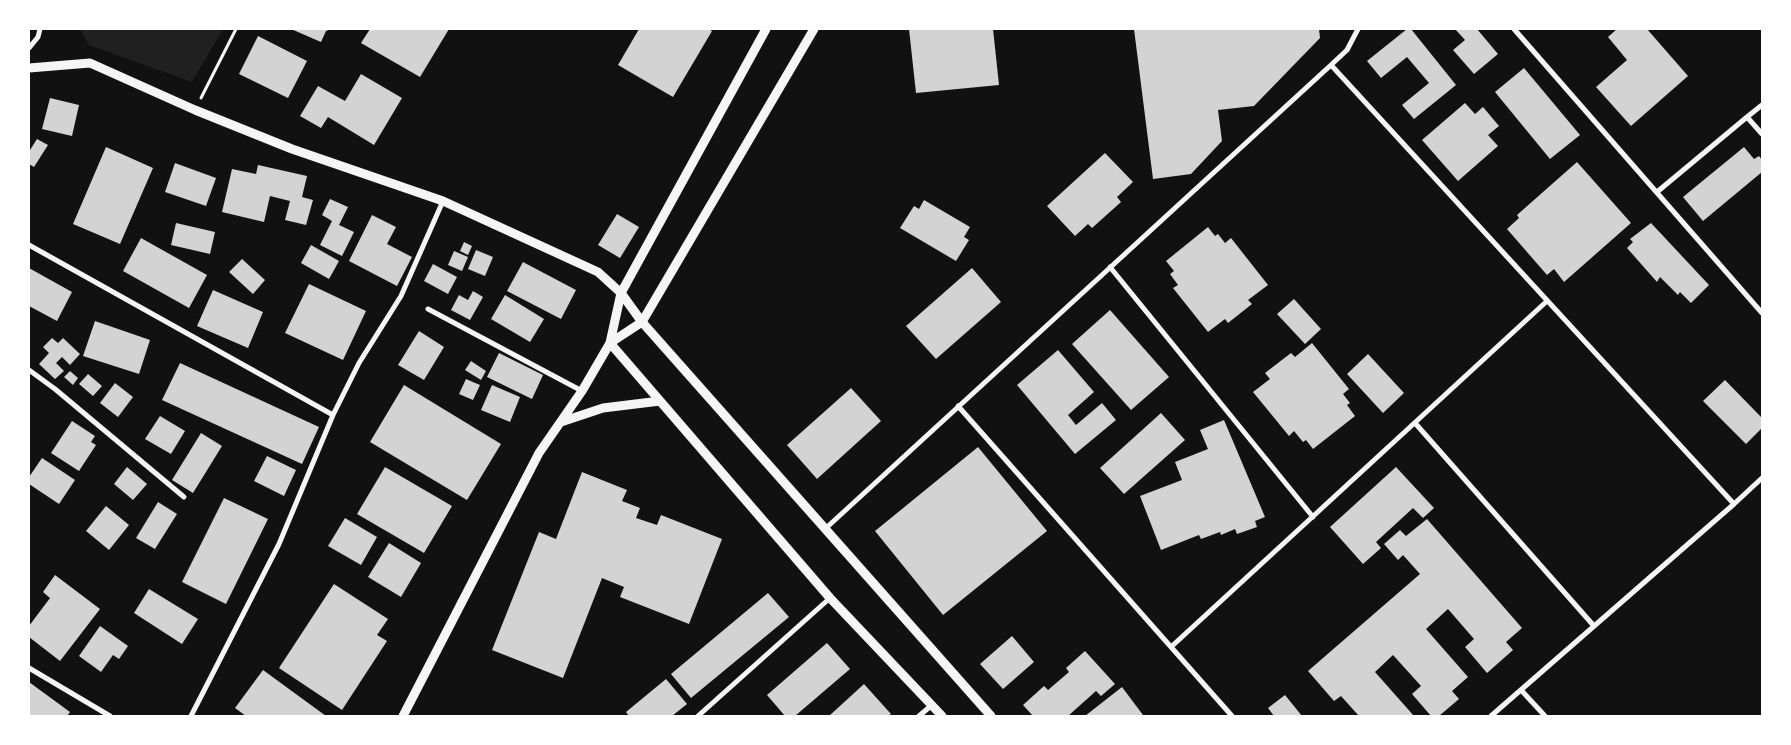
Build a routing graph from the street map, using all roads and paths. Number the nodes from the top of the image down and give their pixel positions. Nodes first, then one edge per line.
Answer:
1 (40, 29) edge
2 (236, 29) edge
3 (766, 29) edge
4 (814, 29) edge
5 (1358, 29) edge
6 (1514, 29) edge
7 (29, 48) edge
8 (1331, 65) junction
9 (29, 68) edge
10 (1762, 105) edge
11 (195, 110) junction
12 (1747, 117) junction
13 (1762, 134) edge
14 (1657, 192) junction
15 (443, 201) junction
16 (29, 245) edge
17 (1110, 266) junction
18 (620, 293) junction
19 (1547, 301) junction
20 (428, 309) dead end
21 (1762, 313) edge
22 (642, 322) junction
23 (610, 343) junction
24 (29, 370) edge
25 (582, 391) junction
26 (660, 401) junction
27 (958, 406) junction
28 (333, 415) junction
29 (561, 422) junction
30 (1415, 423) junction
31 (1762, 478) edge
32 (184, 497) dead end
33 (1734, 504) junction
34 (1313, 517) junction
35 (824, 529) junction
36 (830, 598) junction
37 (1594, 626) junction
38 (1171, 648) junction
39 (29, 668) edge
40 (1521, 690) junction
41 (932, 705) junction
42 (110, 716) edge
43 (191, 716) edge
44 (403, 716) edge
45 (698, 716) edge
46 (919, 716) edge
47 (942, 716) edge
48 (991, 716) edge
49 (1232, 716) edge
50 (1491, 716) edge
51 (1544, 716) edge

1 - 7 street
2 - 11 path
3 - 18 street
4 - 22 street
5 - 8 street
6 - 14 street
8 - 17 street
8 - 19 street
9 - 11 street
10 - 12 street
11 - 15 street
12 - 13 street
12 - 14 street
14 - 21 street
15 - 18 street
15 - 28 street
16 - 28 street
17 - 27 street
17 - 34 street
18 - 22 street
18 - 23 street
19 - 30 street
19 - 33 street
20 - 25 street
22 - 23 street
22 - 35 street
23 - 25 street
23 - 26 street
24 - 32 street
25 - 29 street
26 - 29 street
26 - 36 street
27 - 35 street
27 - 38 street
28 - 43 street
29 - 44 street
30 - 34 street
30 - 37 street
31 - 33 street
33 - 37 street
34 - 38 street
35 - 48 street
36 - 41 street
36 - 45 street
37 - 40 street
38 - 49 street
39 - 42 street
40 - 50 street
40 - 51 street
41 - 46 street
41 - 47 street

